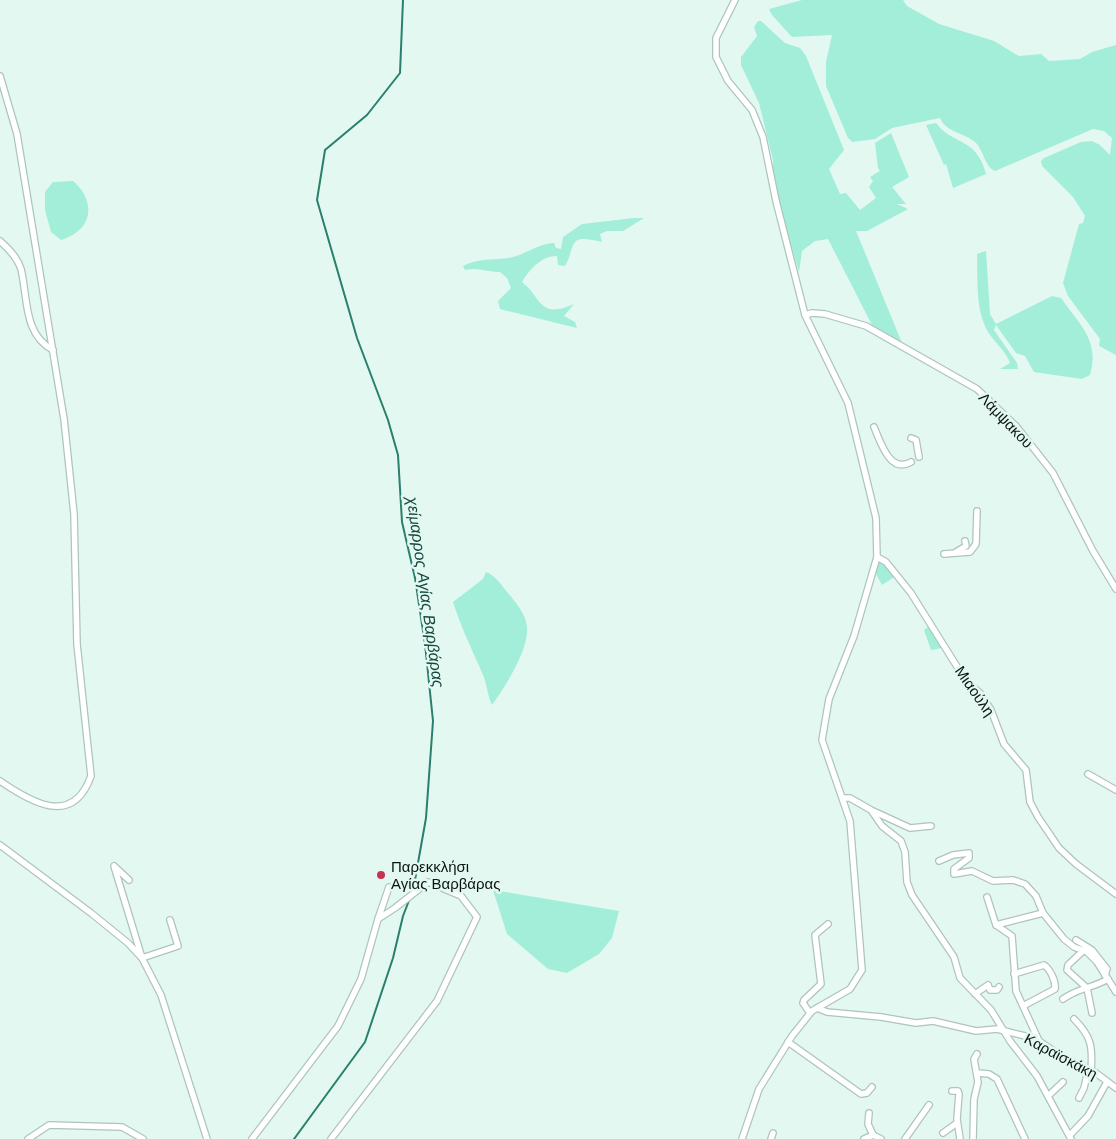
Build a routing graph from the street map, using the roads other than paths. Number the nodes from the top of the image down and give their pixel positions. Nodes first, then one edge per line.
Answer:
1 (735, 0) edge
2 (0, 76) edge
3 (0, 241) edge
4 (805, 315) junction
5 (53, 350) junction
6 (874, 428) dead end
7 (911, 438) dead end
8 (919, 457) dead end
9 (911, 462) dead end
10 (977, 511) dead end
11 (965, 541) dead end
12 (878, 557) junction
13 (1116, 589) edge
14 (1088, 774) dead end
15 (0, 781) edge
16 (1116, 790) edge
17 (844, 798) junction
18 (872, 810) junction
19 (931, 826) dead end
20 (0, 845) edge
21 (939, 861) dead end
22 (129, 880) dead end
23 (389, 887) dead end
24 (1116, 894) edge
25 (987, 897) dead end
26 (1043, 913) junction
27 (378, 919) junction
28 (170, 920) dead end
29 (828, 924) dead end
30 (996, 925) junction
31 (1076, 940) dead end
32 (1084, 950) junction
33 (142, 958) junction
34 (1014, 974) junction
35 (1107, 977) junction
36 (986, 979) dead end
37 (988, 985) junction
38 (999, 987) dead end
39 (1087, 988) junction
40 (1116, 992) edge
41 (975, 994) junction
42 (1063, 999) dead end
43 (1023, 1006) junction
44 (817, 1008) junction
45 (810, 1013) junction
46 (1092, 1014) dead end
47 (1074, 1019) dead end
48 (1003, 1030) junction
49 (1039, 1041) junction
50 (788, 1042) junction
51 (977, 1054) dead end
52 (1090, 1070) junction
53 (977, 1073) junction
54 (1063, 1082) dead end
55 (1107, 1082) junction
56 (872, 1087) dead end
57 (1116, 1088) edge
58 (952, 1091) dead end
59 (1048, 1096) junction
60 (1079, 1098) dead end
61 (929, 1105) dead end
62 (870, 1113) dead end
63 (957, 1123) junction
64 (943, 1133) dead end
65 (874, 1135) junction
66 (1071, 1137) edge
67 (28, 1139) edge
68 (143, 1139) edge
69 (207, 1139) edge
70 (252, 1139) edge
71 (331, 1139) edge
72 (742, 1139) edge
73 (864, 1139) edge
74 (881, 1139) edge
75 (905, 1139) edge
76 (960, 1139) edge
77 (973, 1139) edge
78 (1024, 1139) edge

1 - 4 street
2 - 5 street
3 - 5 street
4 - 12 street
4 - 13 street, Λάμψακου
5 - 15 street
6 - 9 street
7 - 8 street
10 - 11 street
12 - 17 street
12 - 24 street, Μιαούλη
14 - 16 street
17 - 18 street
17 - 44 street
18 - 19 street
18 - 41 street
20 - 33 street
21 - 26 street
22 - 33 street
23 - 27 street
25 - 30 street
26 - 30 street
26 - 32 street
27 - 70 street
27 - 71 street
28 - 33 street
29 - 45 street
30 - 34 street
31 - 35 street
32 - 35 street
32 - 39 street
33 - 69 street
34 - 43 street
34 - 43 street
35 - 39 street
35 - 40 street
36 - 37 street
37 - 38 street
37 - 41 street
39 - 42 street
39 - 46 street
41 - 48 street
43 - 49 street
44 - 45 street
44 - 48 street, Καραϊσκάκη
45 - 50 street
47 - 52 street
48 - 49 street, Καραϊσκάκη
48 - 59 street
49 - 52 street, Καραϊσκάκη
50 - 56 street
50 - 72 street
51 - 53 street
52 - 55 street, Καραϊσκάκη
52 - 60 street
53 - 77 street
53 - 78 street
54 - 59 street
55 - 57 street, Καραϊσκάκη
55 - 66 street
58 - 63 street
59 - 66 street
61 - 75 street
62 - 65 street
63 - 64 street
63 - 76 street
65 - 73 street
65 - 74 street
67 - 68 street

